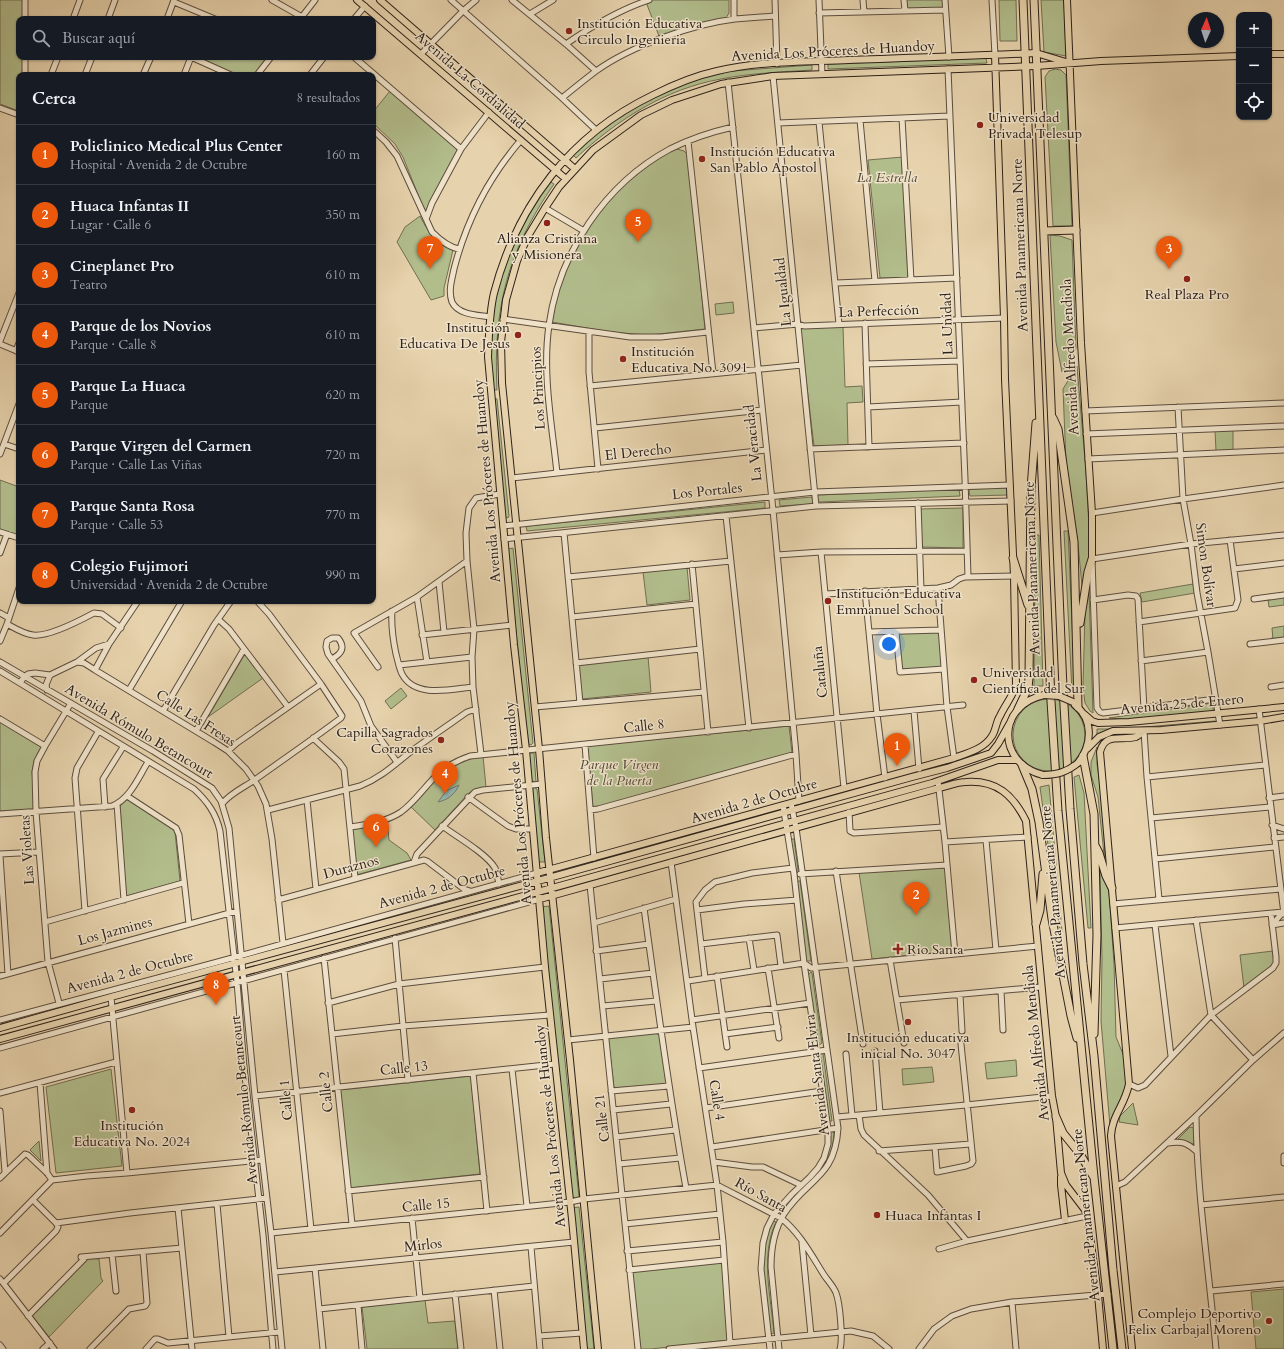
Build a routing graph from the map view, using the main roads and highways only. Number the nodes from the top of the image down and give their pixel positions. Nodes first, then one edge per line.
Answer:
1 (357, 0) edge
2 (380, 0) edge
3 (1023, 0) edge
4 (1034, 0) edge
5 (1067, 0) edge
6 (1025, 54) junction
7 (1036, 54) junction
8 (1272, 54) edge
9 (1284, 54) edge
10 (995, 55) junction
11 (1236, 56) edge
12 (1069, 63) junction
13 (1036, 66) junction
14 (1026, 67) junction
15 (995, 68) junction
16 (565, 160) junction
17 (575, 169) junction
18 (555, 170) junction
19 (566, 179) junction
20 (1076, 230) junction
21 (1044, 232) junction
22 (503, 393) junction
23 (491, 394) junction
24 (1039, 407) junction
25 (1051, 412) junction
26 (1013, 558) junction
27 (1092, 559) joint
28 (1030, 614) junction
29 (1077, 637) junction
30 (1076, 705) junction
31 (1284, 707) edge
32 (1018, 709) junction
33 (1084, 714) junction
34 (1284, 717) edge
35 (1011, 721) junction
36 (1144, 731) junction
37 (1087, 749) junction
38 (951, 759) junction
39 (1081, 759) junction
40 (1020, 762) junction
41 (951, 767) junction
42 (949, 785) joint
43 (1094, 845) junction
44 (1045, 860) junction
45 (549, 870) junction
46 (537, 873) junction
47 (550, 878) junction
48 (538, 881) junction
49 (1112, 888) junction
50 (552, 892) junction
51 (539, 895) junction
52 (1036, 924) junction
53 (0, 1028) edge
54 (0, 1039) edge
55 (1094, 1056) junction
56 (1082, 1057) junction
57 (1056, 1117) junction
58 (1061, 1173) junction
59 (1094, 1177) junction
60 (1065, 1220) road end
61 (584, 1349) edge
62 (598, 1349) edge
63 (1103, 1349) edge
64 (1113, 1349) edge
65 (1122, 1349) edge
66 (1132, 1349) edge

1 - 18 main road, Avenida La Cordialidad
2 - 16 main road, Avenida La Cordialidad
3 - 6 highway, Avenida Panamericana Norte
4 - 7 highway, Avenida Panamericana Norte
5 - 12 main road, Avenida Alfredo Mendiola
6 - 7 main road, Avenida Los Próceres de Huandoy
6 - 10 main road, Avenida Los Próceres de Huandoy
6 - 14 highway, Avenida Panamericana Norte
7 - 12 main road, Avenida Los Próceres de Huandoy
7 - 13 highway, Avenida Panamericana Norte
8 - 9 main road
10 - 15 main road
10 - 16 main road, Avenida Los Próceres de Huandoy
11 - 12 main road, Avenida Los Próceres de Huandoy
12 - 13 main road, Avenida Los Próceres de Huandoy
12 - 20 main road, Avenida Alfredo Mendiola
13 - 14 main road, Avenida Los Próceres de Huandoy
13 - 21 highway, Avenida Panamericana Norte
14 - 15 main road, Avenida Los Próceres de Huandoy
14 - 24 highway, Avenida Panamericana Norte
15 - 17 main road, Avenida Los Próceres de Huandoy
15 - 26 main road
16 - 17 main road, Avenida La Cordialidad
16 - 18 main road, Avenida Los Próceres de Huandoy
17 - 19 main road, Avenida Los Próceres de Huandoy
18 - 19 main road, Avenida La Cordialidad
18 - 23 main road, Avenida Los Próceres de Huandoy
19 - 22 main road, Avenida Los Próceres de Huandoy
20 - 21 highway
20 - 27 main road, Avenida Alfredo Mendiola
21 - 25 highway, Avenida Panamericana Norte
22 - 23 main road
22 - 45 main road, Avenida Los Próceres de Huandoy
23 - 46 main road, Avenida Los Próceres de Huandoy
24 - 28 highway
24 - 56 highway, Avenida Panamericana Norte
25 - 29 highway
25 - 55 highway, Avenida Panamericana Norte
26 - 28 highway
26 - 38 main road, Avenida 2 de Octubre
27 - 29 highway
28 - 32 highway
29 - 30 highway
30 - 32 main road, bridge
30 - 33 main road
31 - 33 main road, Avenida 25 de Enero
32 - 35 main road
33 - 37 main road
34 - 36 main road, Avenida 25 de Enero
35 - 40 main road
35 - 41 main road, Avenida 2 de Octubre
36 - 37 main road, Avenida 25 de Enero
36 - 49 main road, Avenida 25 de Enero
37 - 39 main road
38 - 41 main road
38 - 45 main road, Avenida 2 de Octubre
39 - 40 main road, bridge
39 - 43 highway
40 - 44 highway
40 - 50 main road, Avenida 2 de Octubre
41 - 47 main road, Avenida 2 de Octubre
42 - 50 main road, Avenida 2 de Octubre
42 - 52 main road, Avenida Alfredo Mendiola
43 - 49 highway
43 - 55 highway
44 - 52 highway
44 - 56 highway
45 - 46 main road, Avenida 2 de Octubre
45 - 47 main road, Avenida Los Próceres de Huandoy
46 - 48 main road, Avenida Los Próceres de Huandoy
47 - 48 main road, Avenida 2 de Octubre
47 - 50 main road, Avenida Los Próceres de Huandoy
48 - 51 main road, Avenida Los Próceres de Huandoy
48 - 53 main road, Avenida 2 de Octubre
49 - 66 main road
50 - 51 main road, Avenida 2 de Octubre
50 - 62 main road, Avenida Los Próceres de Huandoy
51 - 54 main road, Avenida 2 de Octubre
51 - 61 main road, Avenida Los Próceres de Huandoy
52 - 57 main road, Avenida Alfredo Mendiola
55 - 65 highway, Avenida Panamericana Norte
56 - 59 highway, Avenida Panamericana Norte
57 - 58 main road, Avenida Alfredo Mendiola
57 - 59 highway
58 - 60 main road
58 - 63 main road, Avenida Alfredo Mendiola
59 - 64 highway, Avenida Panamericana Norte

